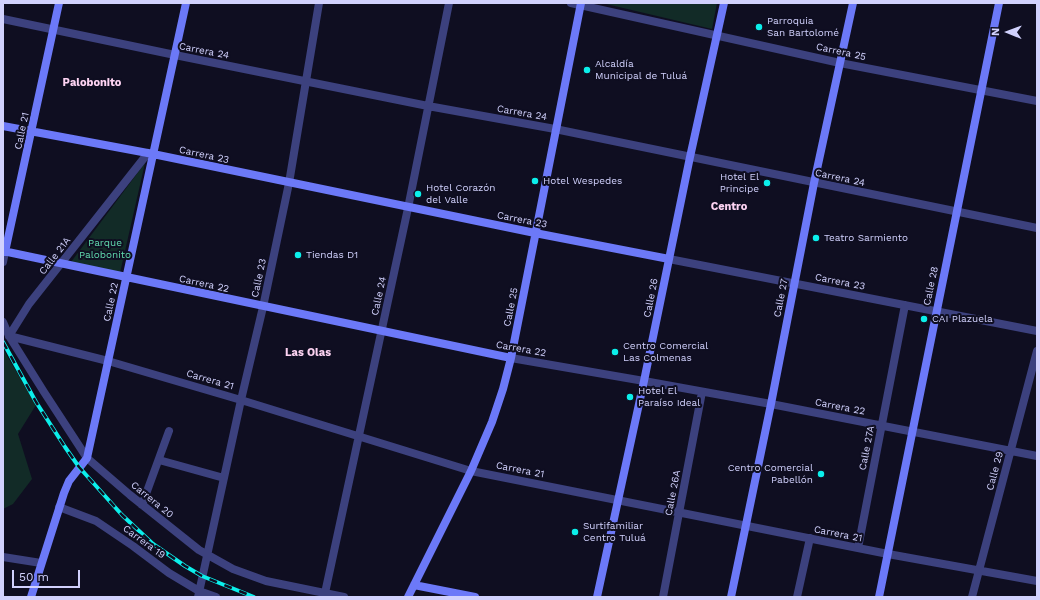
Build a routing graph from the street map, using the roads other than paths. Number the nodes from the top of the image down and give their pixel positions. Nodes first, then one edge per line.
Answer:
1 (60, 3) edge
2 (186, 3) edge
3 (319, 3) edge
4 (449, 3) edge
5 (571, 3) edge
6 (724, 3) edge
7 (853, 3) edge
8 (999, 3) edge
9 (580, 4) edge
10 (3, 19) edge
11 (54, 30) junction
12 (716, 36) junction
13 (175, 56) junction
14 (840, 63) junction
15 (306, 82) junction
16 (981, 89) junction
17 (1037, 101) edge
18 (428, 106) junction
19 (3, 126) edge
20 (555, 129) junction
21 (32, 131) junction
22 (150, 154) junction
23 (690, 156) junction
24 (289, 183) junction
25 (814, 183) junction
26 (408, 208) junction
27 (957, 213) junction
28 (1037, 228) edge
29 (535, 233) junction
30 (4, 251) edge
31 (669, 259) junction
32 (3, 262) edge
33 (62, 264) junction
34 (126, 278) junction
35 (794, 283) junction
36 (905, 305) junction
37 (263, 307) junction
38 (936, 311) junction
39 (3, 322) edge
40 (1037, 331) edge
41 (382, 332) junction
42 (9, 336) junction
43 (1037, 351) edge
44 (511, 358) junction
45 (108, 361) junction
46 (644, 381) junction
47 (702, 392) junction
48 (241, 400) junction
49 (771, 404) junction
50 (882, 425) junction
51 (169, 431) dead end
52 (913, 431) junction
53 (358, 436) junction
54 (1011, 450) junction
55 (1037, 456) edge
56 (87, 458) junction
57 (159, 460) junction
58 (471, 471) junction
59 (224, 478) junction
60 (618, 500) junction
61 (142, 505) junction
62 (59, 506) junction
63 (680, 512) junction
64 (746, 526) junction
65 (810, 538) junction
66 (858, 548) junction
67 (888, 554) junction
68 (207, 555) junction
69 (3, 557) edge
70 (41, 563) junction
71 (979, 571) junction
72 (1037, 581) edge
73 (414, 585) junction
74 (325, 593) junction
75 (199, 594) edge
76 (31, 597) edge
77 (216, 597) edge
78 (344, 597) edge
79 (408, 597) edge
80 (475, 597) edge
81 (597, 597) edge
82 (663, 597) edge
83 (731, 597) edge
84 (797, 597) edge
85 (879, 597) edge
86 (972, 597) edge

1 - 11 street, Calle 21
2 - 13 street, Calle 22
3 - 15 street, Calle 23
4 - 18 street, Calle 24
5 - 9 street, Carrera 25
6 - 12 street, Calle 26
7 - 14 street, Calle 27
8 - 16 street, Calle 28
9 - 12 street, Carrera 25
9 - 20 street, Calle 25
10 - 11 street, Carrera 24
11 - 13 street, Carrera 24
11 - 21 street, Calle 21
12 - 14 street, Carrera 25
12 - 23 street, Calle 26
13 - 15 street, Carrera 24
13 - 22 street, Calle 22
14 - 16 street, Carrera 25
14 - 25 street, Calle 27
15 - 18 street, Carrera 24
15 - 24 street, Calle 23
16 - 17 street, Carrera 25
16 - 27 street, Calle 28
18 - 20 street, Carrera 24
18 - 26 street, Calle 24
19 - 21 street, Carrera 23
20 - 23 street, Carrera 24
20 - 29 street, Calle 25
21 - 22 street, Carrera 23
21 - 30 street, Calle 21
22 - 24 street, Carrera 23
22 - 33 street, Calle 21A
22 - 34 street, Calle 22
23 - 25 street, Carrera 24
23 - 31 street, Calle 26
24 - 26 street, Carrera 23
24 - 37 street, Calle 23
25 - 27 street, Carrera 24
25 - 35 street, Calle 27
26 - 29 street, Carrera 23
26 - 41 street, Calle 24
27 - 28 street, Carrera 24
27 - 38 street, Calle 28
29 - 31 street, Carrera 23
29 - 44 street, Calle 25
30 - 32 street, Calle 21
30 - 33 street, Carrera 22
31 - 35 street, Carrera 23
31 - 46 street, Calle 26
33 - 34 street, Carrera 22
33 - 42 street, Calle 21A
34 - 37 street, Carrera 22
34 - 45 street, Calle 22
35 - 36 street, Carrera 23
35 - 49 street, Calle 27
36 - 38 street, Carrera 23
36 - 50 street, Calle 27A
37 - 41 street, Carrera 22
37 - 48 street, Calle 23
38 - 40 street, Carrera 23
38 - 52 street, Calle 28
39 - 42 street, Carrera 20
41 - 44 street, Carrera 22
41 - 53 street, Calle 24
42 - 45 street, Carrera 21
42 - 56 street, Carrera 20
43 - 54 street, Calle 29
44 - 46 street, Carrera 22
44 - 58 street, Calle 25
45 - 48 street, Carrera 21
45 - 56 street, Calle 22
46 - 47 street, Carrera 22
46 - 60 street, Calle 26
47 - 49 street, Carrera 22
47 - 63 street, Calle 26A
48 - 53 street, Carrera 21
48 - 59 street, Calle 23
49 - 50 street, Carrera 22
49 - 64 street, Calle 27
50 - 52 street, Carrera 22
50 - 66 street, Calle 27A
51 - 57 street
52 - 54 street, Carrera 22
52 - 67 street, Calle 28
53 - 58 street, Carrera 21
53 - 74 street, Calle 24
54 - 55 street, Carrera 22
54 - 71 street, Calle 29
56 - 61 street, Carrera 20
56 - 62 street, Calle 22
57 - 59 street
57 - 61 street
58 - 60 street, Carrera 21
58 - 73 street, Calle 25
59 - 68 street, Calle 23
60 - 63 street, Carrera 21
60 - 81 street, Calle 26
61 - 68 street, Carrera 20
62 - 70 street, Calle 22
62 - 75 street, Carrera 19
63 - 64 street, Carrera 21
63 - 82 street, Calle 26A
64 - 65 street, Carrera 21
64 - 83 street, Calle 27
65 - 66 street, Carrera 21
65 - 84 street
66 - 67 street, Carrera 21
67 - 71 street, Carrera 21
67 - 85 street, Calle 28
68 - 74 street, Carrera 20
68 - 75 street, Calle 23
69 - 70 street
70 - 76 street, Calle 22
71 - 72 street, Carrera 21
71 - 86 street, Calle 29
73 - 79 street, Calle 25
73 - 80 street
74 - 78 street, Carrera 20
75 - 77 street, Carrera 19

